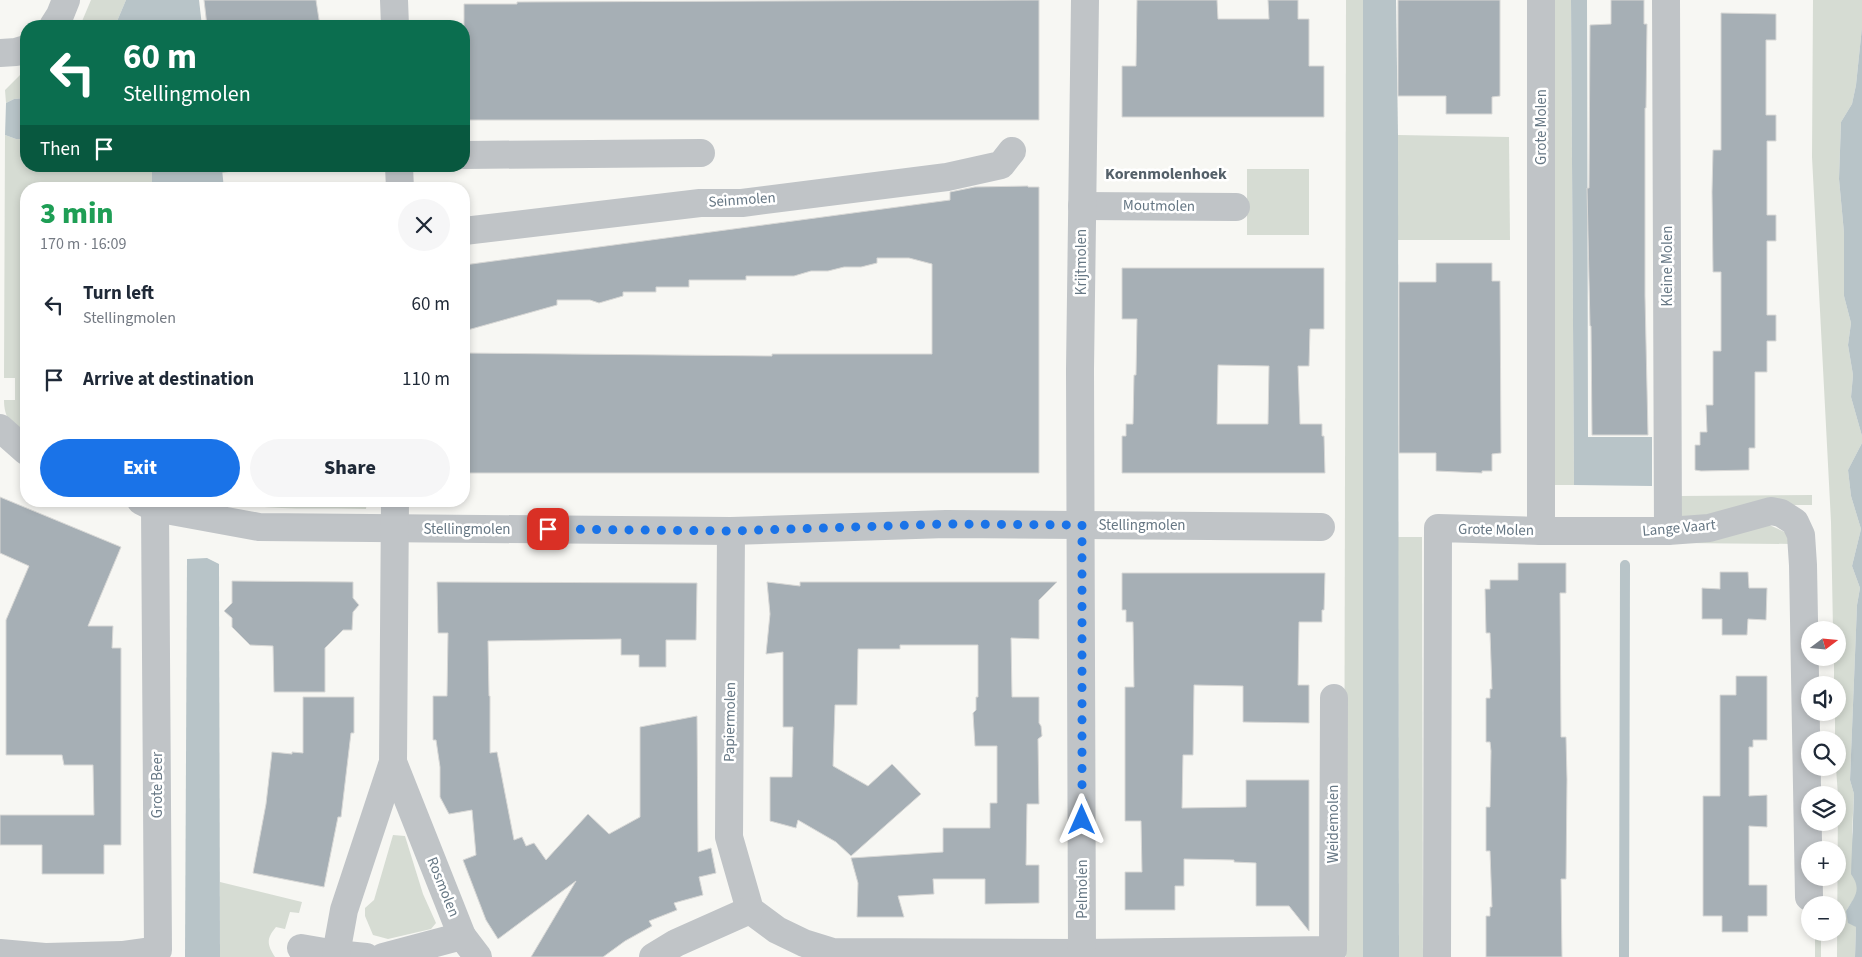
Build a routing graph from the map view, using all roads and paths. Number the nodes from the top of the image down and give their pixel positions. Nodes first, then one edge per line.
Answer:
1 (66, 0) edge
2 (394, 0) edge
3 (1085, 0) edge
4 (1541, 0) edge
5 (1666, 0) edge
6 (57, 20) edge
7 (395, 20) edge
8 (20, 51) edge
9 (0, 53) edge
10 (1012, 151) dead end
11 (701, 153) dead end
12 (470, 155) edge
13 (1082, 206) junction
14 (1236, 207) dead end
15 (470, 230) edge
16 (0, 428) edge
17 (20, 446) edge
18 (148, 507) edge
19 (162, 507) edge
20 (395, 507) edge
21 (1082, 525) junction
22 (1321, 527) dead end
23 (395, 528) junction
24 (731, 531) junction
25 (1541, 531) junction
26 (1668, 531) junction
27 (1334, 698) dead end
28 (393, 762) junction
29 (1808, 896) edge
30 (750, 910) junction
31 (470, 947) edge
32 (301, 948) dead end
33 (0, 953) edge
34 (1082, 953) junction
35 (336, 954) junction
36 (45, 957) edge
37 (366, 957) edge
38 (383, 957) edge
39 (653, 957) edge
40 (1436, 957) edge

1 - 6 street
2 - 7 street
3 - 13 street, Krijtmolen
4 - 25 street, Grote Molen
5 - 26 street, Kleine Molen
8 - 9 street
10 - 15 street, Seinmolen
11 - 12 street
13 - 14 street, Moutmolen
13 - 21 street, Krijtmolen
16 - 17 street
18 - 36 street, Grote Beer
19 - 23 street, Stellingmolen
20 - 23 street, Rosmolen
21 - 22 street, Stellingmolen
21 - 24 street, Stellingmolen
21 - 34 street, Pelmolen
23 - 24 street, Stellingmolen
23 - 28 street, Rosmolen
24 - 30 street, Papiermolen
25 - 26 street, Lange Vaart
25 - 40 street, Grote Molen
26 - 29 street, Lange Vaart
27 - 34 street, Weidemolen
28 - 31 street, Rosmolen
28 - 35 street, Rosmolen
30 - 34 street
30 - 39 street
31 - 38 street, Rosmolen
32 - 35 street
33 - 36 street, Grote Beer
35 - 37 street

